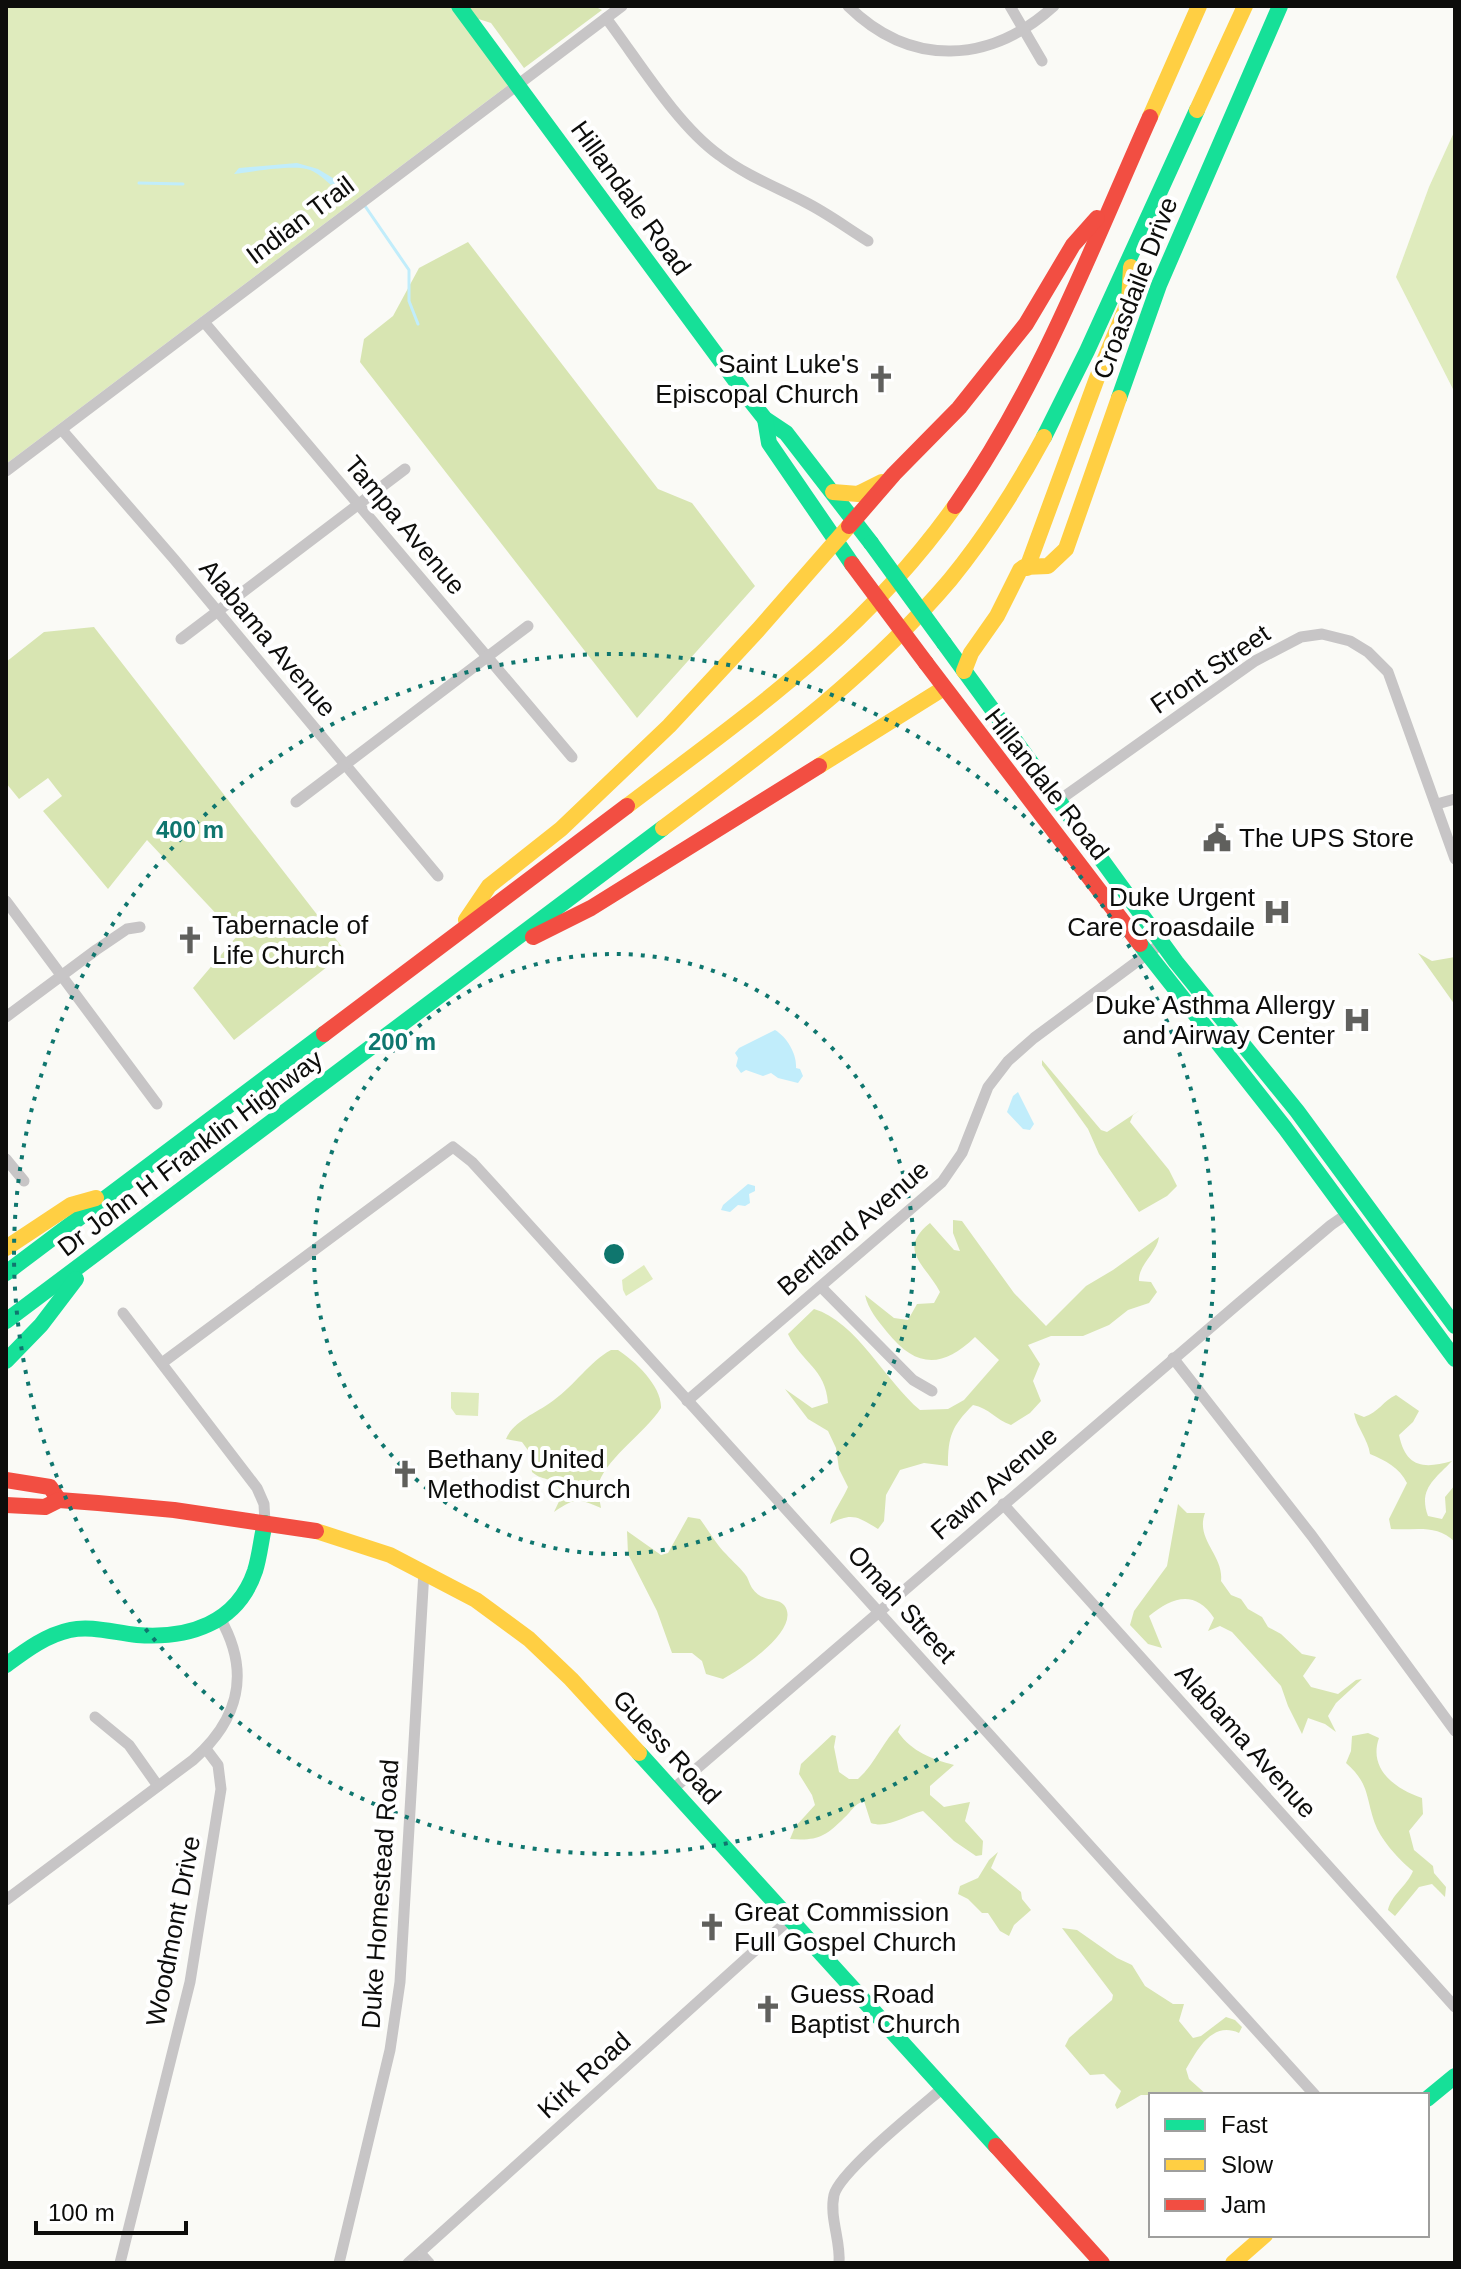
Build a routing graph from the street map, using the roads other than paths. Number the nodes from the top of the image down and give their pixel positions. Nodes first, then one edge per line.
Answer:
1 (459, 6) edge
2 (622, 6) edge
3 (848, 6) edge
4 (1010, 6) edge
5 (1054, 6) edge
6 (1199, 6) edge
7 (1245, 6) edge
8 (1280, 6) edge
9 (606, 18) junction
10 (1024, 30) junction
11 (1042, 61) dead end
12 (517, 85) junction
13 (1113, 200) junction
14 (868, 241) dead end
15 (1132, 253) junction
16 (204, 322) junction
17 (765, 419) junction
18 (62, 430) junction
19 (405, 469) dead end
20 (6, 471) edge
21 (894, 474) junction
22 (833, 492) junction
23 (359, 505) junction
24 (854, 520) junction
25 (835, 539) junction
26 (1027, 568) junction
27 (217, 611) junction
28 (528, 626) dead end
29 (181, 639) dead end
30 (488, 658) junction
31 (964, 671) junction
32 (944, 688) junction
33 (572, 757) dead end
34 (346, 765) junction
35 (1455, 799) edge
36 (1058, 801) junction
37 (296, 802) dead end
38 (1437, 804) junction
39 (1455, 859) edge
40 (438, 876) dead end
41 (6, 901) edge
42 (140, 927) dead end
43 (456, 935) junction
44 (1162, 943) junction
45 (1147, 954) junction
46 (480, 965) junction
47 (61, 977) junction
48 (6, 1017) edge
49 (157, 1104) dead end
50 (1285, 1128) junction
51 (6, 1159) edge
52 (24, 1181) dead end
53 (109, 1195) junction
54 (1363, 1202) junction
55 (1347, 1214) junction
56 (6, 1248) edge
57 (103, 1248) junction
58 (1410, 1264) junction
59 (6, 1273) edge
60 (1396, 1279) junction
61 (821, 1287) junction
62 (123, 1313) dead end
63 (6, 1321) edge
64 (1455, 1326) edge
65 (1455, 1343) edge
66 (1173, 1358) junction
67 (1455, 1359) edge
68 (6, 1361) edge
69 (162, 1363) junction
70 (932, 1391) dead end
71 (687, 1401) junction
72 (6, 1480) edge
73 (59, 1500) junction
74 (1003, 1504) junction
75 (6, 1505) edge
76 (265, 1523) junction
77 (424, 1571) junction
78 (879, 1611) junction
79 (220, 1618) junction
80 (6, 1665) edge
81 (95, 1717) dead end
82 (1455, 1731) edge
83 (206, 1749) junction
84 (158, 1786) junction
85 (673, 1789) junction
86 (6, 1900) edge
87 (790, 1919) junction
88 (1455, 2007) edge
89 (1455, 2076) edge
90 (944, 2087) junction
91 (1313, 2093) edge
92 (1429, 2097) edge
93 (1263, 2237) edge
94 (420, 2253) junction
95 (120, 2263) edge
96 (339, 2263) edge
97 (408, 2263) edge
98 (429, 2263) edge
99 (839, 2263) edge
100 (1102, 2263) edge
101 (1233, 2263) edge

1 - 12 main road, Hillandale Road
2 - 9 street, Indian Trail
3 - 10 street
4 - 10 street
5 - 10 street
6 - 13 main road
7 - 15 main road
8 - 26 main road, Croasdaile Drive
9 - 12 street, Indian Trail
9 - 14 street
10 - 11 street
12 - 16 street, Indian Trail
12 - 17 main road, Hillandale Road
13 - 21 main road
13 - 43 main road
15 - 26 main road
15 - 46 main road
16 - 18 street, Indian Trail
16 - 23 street, Tampa Avenue
17 - 22 main road, Hillandale Road
17 - 25 main road, Hillandale Road
18 - 20 street, Indian Trail
18 - 27 street, Alabama Avenue
19 - 23 street
21 - 22 main road
21 - 24 main road
22 - 24 main road, Hillandale Road
23 - 27 street
23 - 30 street, Tampa Avenue
24 - 25 main road
24 - 31 main road, Hillandale Road, bridge
25 - 32 main road, Hillandale Road, bridge
25 - 43 main road
26 - 31 main road
27 - 29 street
27 - 34 street, Alabama Avenue
28 - 30 street
30 - 33 street, Tampa Avenue
30 - 34 street
31 - 32 main road
31 - 36 main road, Hillandale Road
32 - 45 main road, Hillandale Road
32 - 46 main road
34 - 37 street
34 - 40 street, Alabama Avenue
35 - 38 street
36 - 38 street, Front Street
36 - 44 main road, Hillandale Road
38 - 39 street, Front Street
41 - 47 street
42 - 47 street
43 - 53 main road
44 - 45 street, Bertland Avenue
44 - 54 main road, Hillandale Road
45 - 50 main road, Hillandale Road
45 - 61 street, Bertland Avenue
46 - 57 main road, Dr John H Franklin Highway
47 - 48 street
47 - 49 street
50 - 54 main road
50 - 55 main road, Hillandale Road
51 - 52 street
53 - 56 main road
53 - 59 main road
54 - 58 main road, Hillandale Road
55 - 58 main road
55 - 60 main road, Hillandale Road
55 - 66 street, Fawn Avenue
57 - 63 main road, Dr John H Franklin Highway
57 - 68 main road
58 - 64 main road, Hillandale Road
60 - 65 main road
60 - 67 main road, Hillandale Road
61 - 70 street
61 - 71 street, Bertland Avenue
62 - 69 street
66 - 74 street, Fawn Avenue
66 - 82 street
69 - 71 street, Omah Street
69 - 76 street
71 - 78 street, Omah Street
72 - 73 main road, Guess Road
73 - 75 main road, Guess Road
73 - 76 main road, Guess Road
74 - 78 street, Fawn Avenue
74 - 88 street, Alabama Avenue
76 - 77 main road, Guess Road
76 - 79 main road
77 - 85 main road, Guess Road
77 - 96 street, Duke Homestead Road
78 - 85 street, Fawn Avenue
78 - 91 street, Omah Street
79 - 80 main road
79 - 83 street
81 - 84 street
83 - 84 street
83 - 95 street, Woodmont Drive
84 - 86 street
85 - 87 main road, Guess Road
87 - 90 main road, Guess Road
87 - 94 street, Kirk Road
89 - 92 main road
90 - 99 street
90 - 100 main road, Guess Road
93 - 101 main road
94 - 97 street, Kirk Road
94 - 98 street

